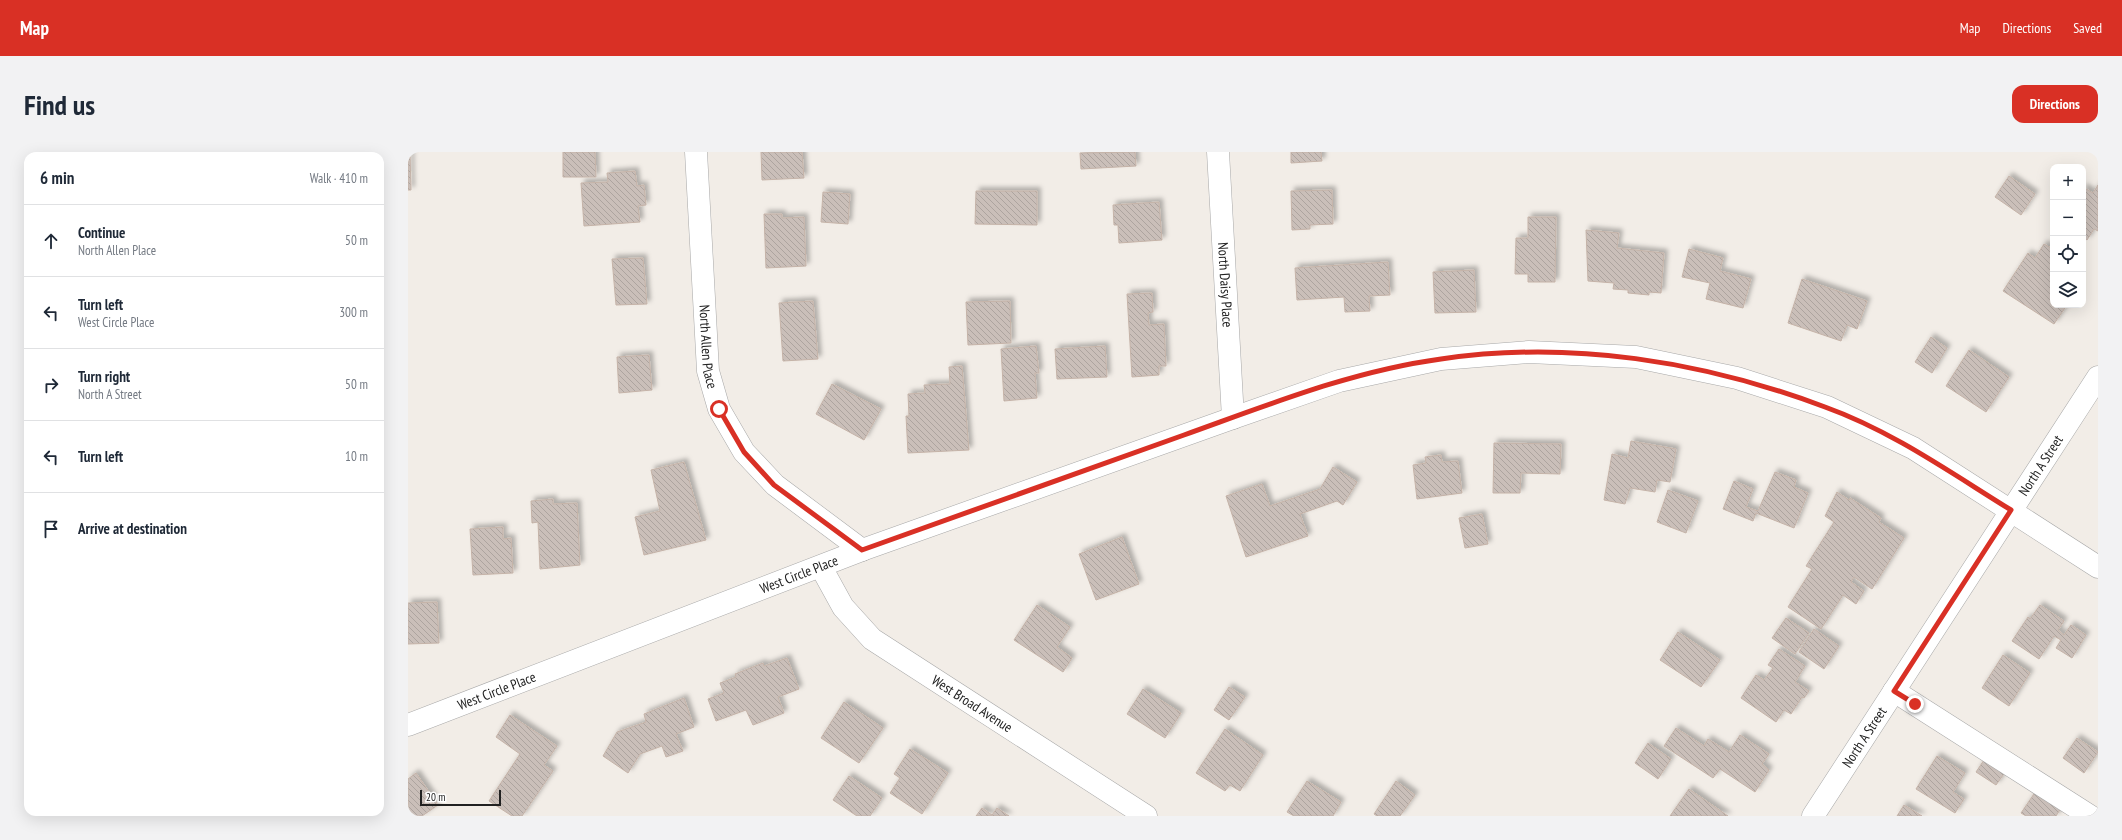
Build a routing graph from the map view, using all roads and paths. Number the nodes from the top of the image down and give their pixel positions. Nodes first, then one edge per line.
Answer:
1 (696, 152) edge
2 (1218, 152) edge
3 (2098, 377) edge
4 (1233, 418) junction
5 (2011, 510) junction
6 (862, 550) junction
7 (822, 567) junction
8 (2098, 567) edge
9 (1894, 691) junction
10 (408, 725) edge
11 (1146, 816) edge
12 (1813, 816) edge
13 (2090, 816) edge

1 - 6 street, North Allen Place
2 - 4 street, North Daisy Place
3 - 5 street, North A Street
4 - 5 street, West Circle Place
4 - 6 street, West Circle Place
5 - 8 street, West Circle Place
5 - 9 street, North A Street
6 - 7 street, West Circle Place
7 - 10 street, West Circle Place
7 - 11 street, West Broad Avenue
9 - 12 street, North A Street
9 - 13 street

